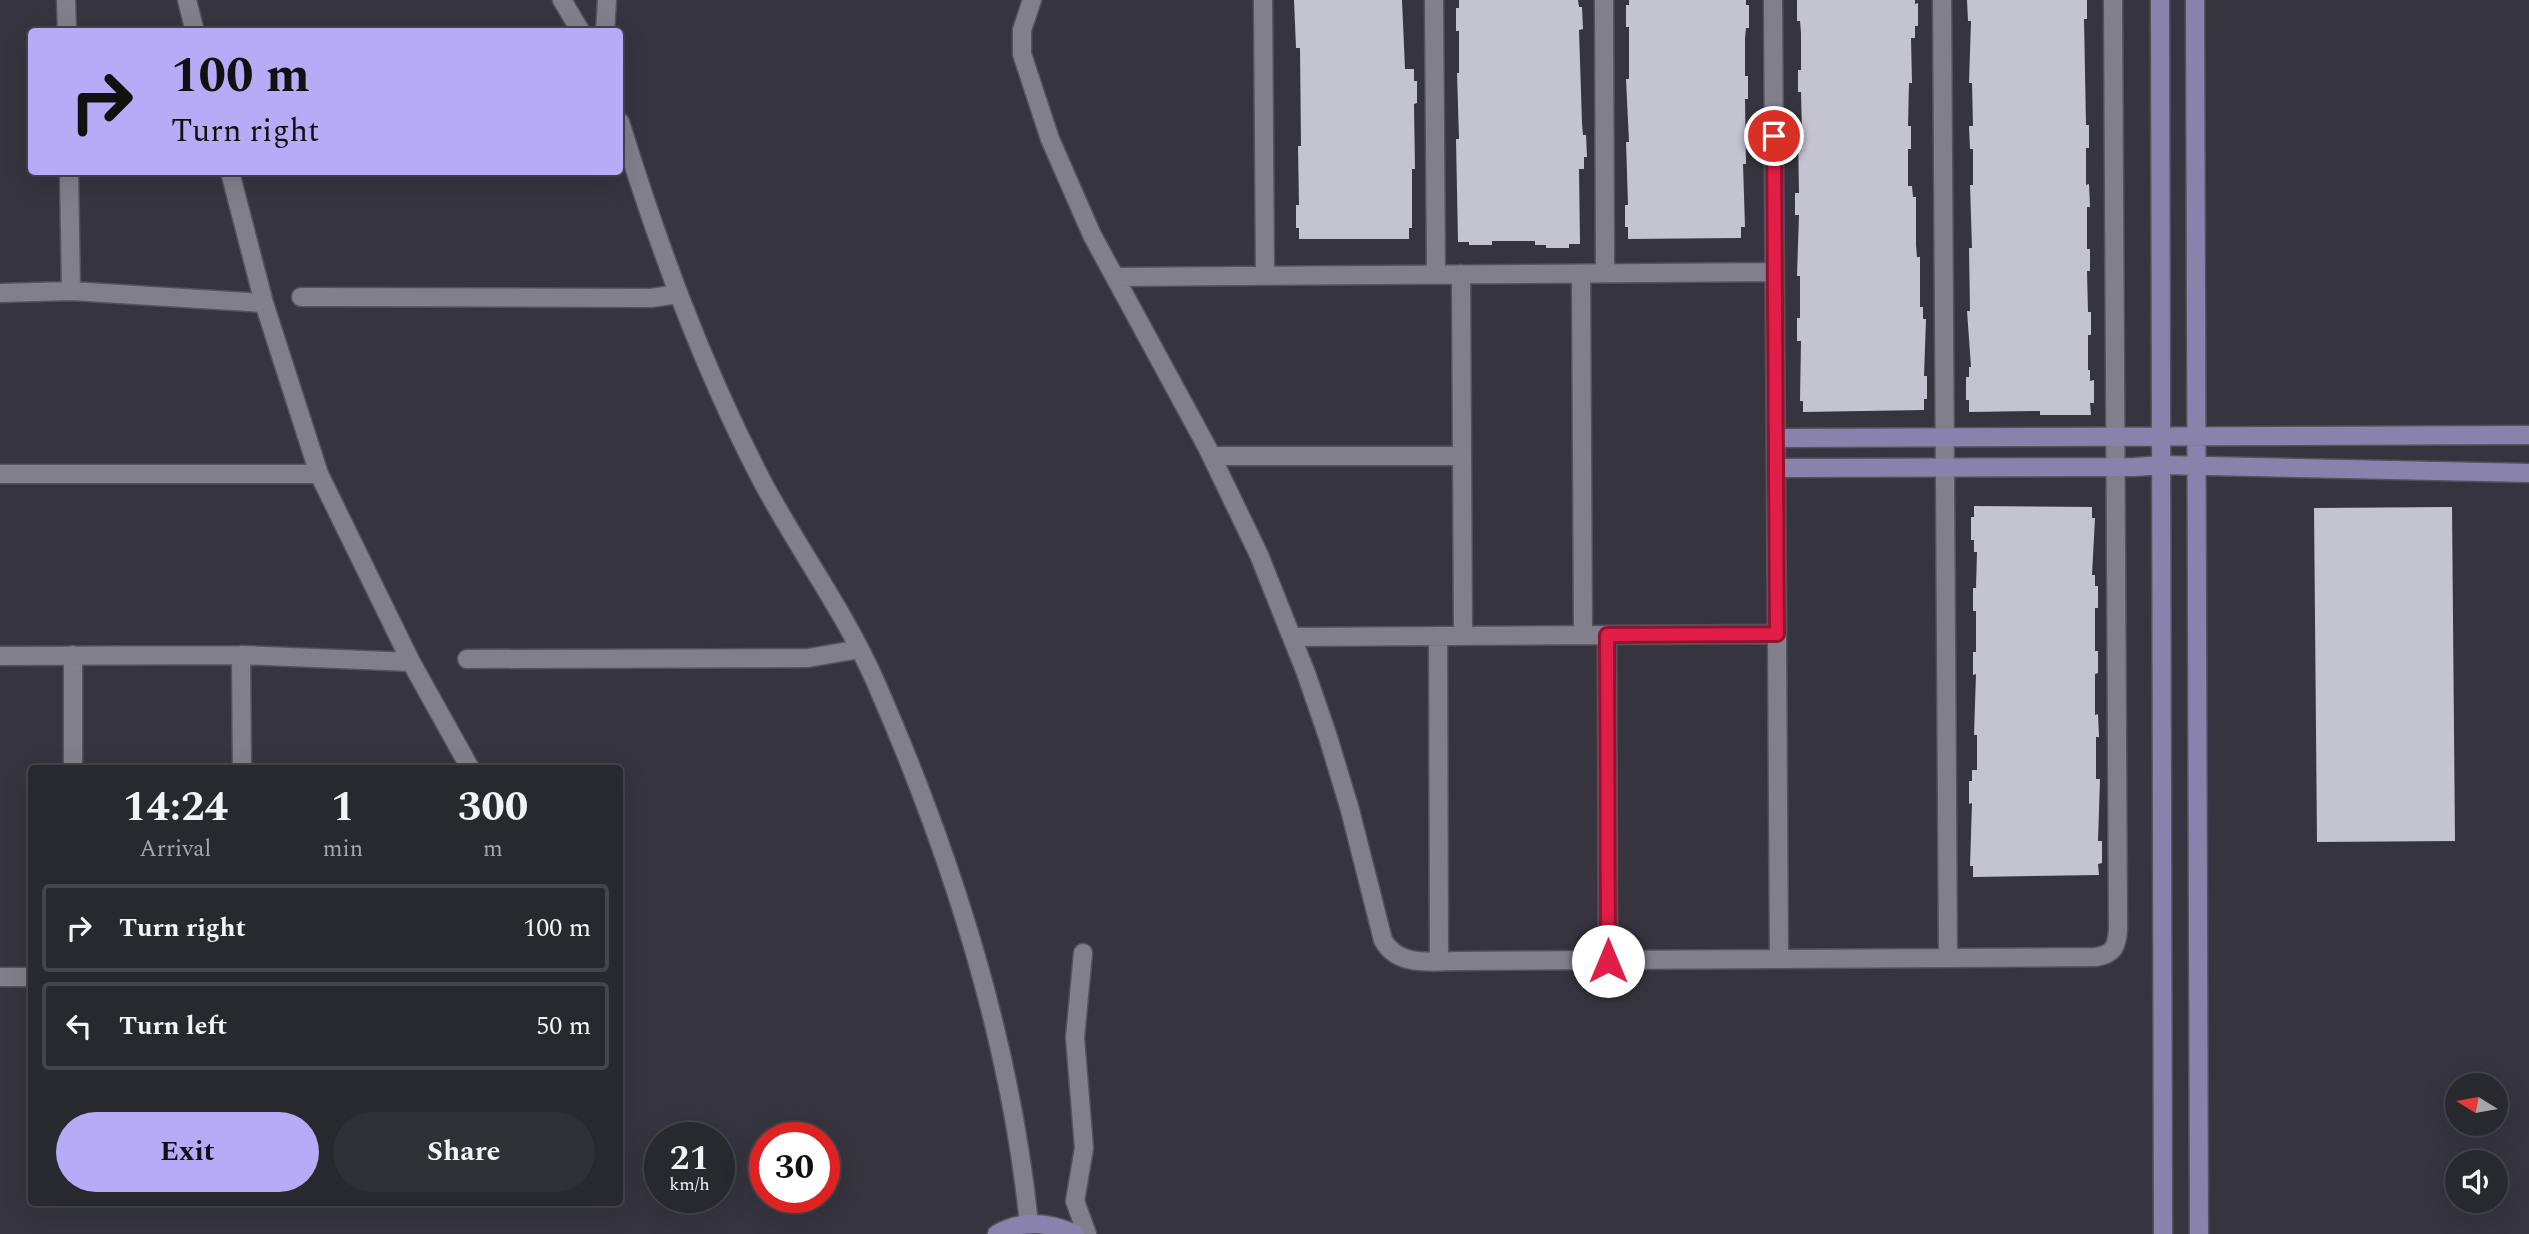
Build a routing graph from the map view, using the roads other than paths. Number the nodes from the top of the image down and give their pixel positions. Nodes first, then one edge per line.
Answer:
1 (66, 0) edge
2 (187, 0) edge
3 (562, 0) edge
4 (607, 0) edge
5 (1032, 0) edge
6 (1263, 0) edge
7 (1434, 0) edge
8 (1604, 0) edge
9 (1773, 0) edge
10 (1942, 0) edge
11 (2113, 0) edge
12 (2160, 0) edge
13 (2195, 0) edge
14 (66, 28) edge
15 (194, 28) edge
16 (579, 28) edge
17 (605, 28) edge
18 (623, 131) edge
19 (69, 175) edge
20 (231, 175) edge
21 (1775, 272) junction
22 (1605, 273) junction
23 (1436, 274) junction
24 (1461, 274) junction
25 (1581, 274) junction
26 (1265, 276) junction
27 (1115, 277) junction
28 (71, 291) junction
29 (0, 293) edge
30 (678, 294) junction
31 (301, 297) dead end
32 (264, 303) junction
33 (2162, 435) junction
34 (2529, 435) edge
35 (2197, 436) junction
36 (2113, 437) junction
37 (1776, 438) junction
38 (1945, 438) junction
39 (1212, 456) junction
40 (1462, 456) junction
41 (2162, 465) junction
42 (2197, 465) junction
43 (2114, 467) junction
44 (1776, 468) junction
45 (1945, 468) junction
46 (2529, 473) edge
47 (0, 474) edge
48 (319, 474) junction
49 (1777, 634) junction
50 (1583, 635) junction
51 (1607, 635) junction
52 (1438, 636) junction
53 (1463, 636) junction
54 (1292, 637) junction
55 (860, 649) junction
56 (73, 655) junction
57 (241, 655) junction
58 (0, 656) edge
59 (467, 659) dead end
60 (411, 662) junction
61 (73, 765) edge
62 (242, 765) edge
63 (468, 765) edge
64 (1083, 953) dead end
65 (1948, 958) junction
66 (1779, 959) junction
67 (1439, 961) junction
68 (1608, 961) junction
69 (0, 977) edge
70 (28, 977) edge
71 (1029, 1224) junction
72 (998, 1234) edge
73 (1075, 1234) edge
74 (1087, 1234) edge
75 (2163, 1234) edge
76 (2199, 1234) edge

1 - 14 street
2 - 15 street
3 - 16 street
4 - 17 street
5 - 27 street
6 - 26 street
7 - 23 street
8 - 22 street
9 - 21 street
10 - 38 street
11 - 36 street
12 - 33 street
13 - 35 street
18 - 30 street
19 - 28 street
20 - 32 street
21 - 22 street
21 - 37 street
22 - 25 street
23 - 24 street
23 - 26 street
24 - 25 street
24 - 40 street
25 - 50 street
26 - 27 street
27 - 39 street
28 - 29 street
28 - 32 street
30 - 31 street
30 - 55 street
32 - 48 street
33 - 35 street
33 - 36 street
33 - 41 street
34 - 35 street
35 - 42 street
36 - 38 street
36 - 43 street
37 - 38 street
37 - 44 street
38 - 45 street
39 - 40 street
39 - 54 street
40 - 53 street
41 - 42 street
41 - 43 street
41 - 75 street
42 - 46 street
42 - 76 street
43 - 45 street
43 - 65 street
44 - 45 street
44 - 49 street
45 - 65 street
47 - 48 street
48 - 60 street
49 - 51 street
49 - 66 street
50 - 51 street
50 - 53 street
51 - 68 street
52 - 53 street
52 - 54 street
52 - 67 street
54 - 67 street
55 - 59 street
55 - 71 street
56 - 57 street
56 - 58 street
56 - 61 street
57 - 60 street
57 - 62 street
60 - 63 street
64 - 74 street
65 - 66 street
66 - 68 street
67 - 68 street
69 - 70 street
71 - 72 street
71 - 73 street

